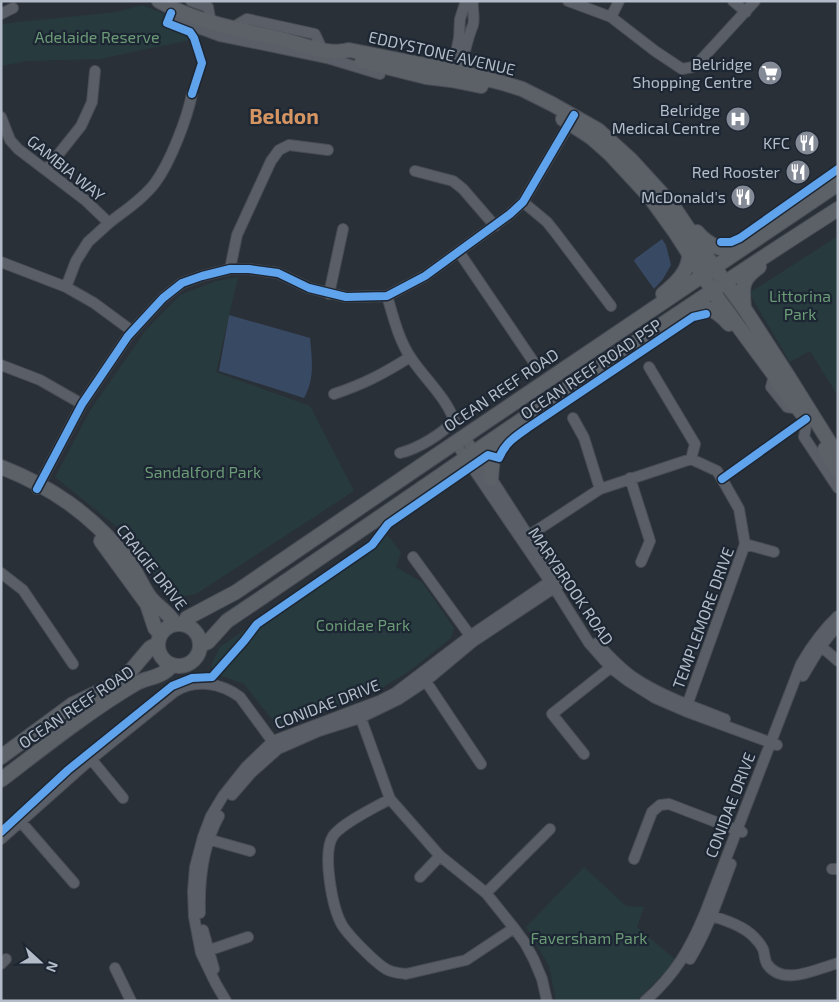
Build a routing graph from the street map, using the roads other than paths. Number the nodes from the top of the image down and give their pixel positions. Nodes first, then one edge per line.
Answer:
1 (160, 1) edge
2 (191, 1) edge
3 (466, 1) edge
4 (473, 1) edge
5 (568, 1) edge
6 (619, 1) edge
7 (733, 1) edge
8 (755, 1) edge
9 (14, 8) dead end
10 (177, 11) junction
11 (746, 12) junction
12 (1, 14) edge
13 (611, 17) junction
14 (211, 23) junction
15 (232, 28) junction
16 (297, 47) junction
17 (322, 49) junction
18 (95, 72) dead end
19 (380, 74) dead end
20 (455, 76) junction
21 (192, 94) dead end
22 (1, 117) edge
23 (572, 119) junction
24 (328, 150) dead end
25 (46, 170) junction
26 (415, 171) dead end
27 (838, 184) edge
28 (523, 202) junction
29 (668, 209) junction
30 (838, 209) edge
31 (108, 223) junction
32 (495, 226) junction
33 (343, 229) dead end
34 (738, 251) junction
35 (459, 252) junction
36 (689, 253) junction
37 (1, 262) edge
38 (230, 269) junction
39 (708, 271) junction
40 (718, 286) junction
41 (66, 287) junction
42 (329, 294) junction
43 (387, 296) junction
44 (611, 306) dead end
45 (744, 308) junction
46 (683, 309) junction
47 (623, 330) junction
48 (132, 331) junction
49 (410, 357) junction
50 (535, 364) dead end
51 (1, 365) edge
52 (649, 366) dead end
53 (778, 374) junction
54 (334, 394) dead end
55 (82, 404) junction
56 (573, 418) dead end
57 (807, 421) junction
58 (512, 425) junction
59 (460, 439) junction
60 (400, 454) dead end
61 (469, 455) junction
62 (838, 456) edge
63 (691, 459) junction
64 (1, 467) edge
65 (838, 470) edge
66 (1, 474) edge
67 (630, 478) junction
68 (491, 479) junction
69 (38, 487) junction
70 (838, 488) edge
71 (600, 489) junction
72 (525, 538) junction
73 (745, 544) junction
74 (774, 552) dead end
75 (413, 557) dead end
76 (642, 562) dead end
77 (1, 573) edge
78 (555, 583) junction
79 (838, 616) edge
80 (179, 624) junction
81 (838, 625) edge
82 (472, 638) junction
83 (159, 639) junction
84 (818, 644) junction
85 (200, 645) junction
86 (838, 661) edge
87 (73, 664) dead end
88 (171, 666) junction
89 (613, 666) junction
90 (423, 678) junction
91 (686, 708) junction
92 (359, 714) junction
93 (775, 740) junction
94 (276, 745) junction
95 (584, 754) dead end
96 (1, 757) edge
97 (91, 759) junction
98 (481, 764) dead end
99 (1, 780) edge
100 (123, 798) dead end
101 (390, 799) junction
102 (21, 822) junction
103 (550, 829) dead end
104 (740, 832) junction
105 (206, 838) junction
106 (1, 839) edge
107 (250, 850) dead end
108 (440, 856) junction
109 (634, 859) dead end
110 (420, 877) dead end
111 (74, 883) dead end
112 (486, 893) junction
113 (708, 914) junction
114 (514, 928) junction
115 (248, 937) dead end
116 (205, 952) junction
117 (838, 963) edge
118 (115, 968) dead end
119 (131, 1001) edge
120 (226, 1001) edge
121 (235, 1001) edge
122 (547, 1001) edge
123 (645, 1001) edge
124 (655, 1001) edge

1 - 10 main road, EDDYSTONE AVENUE
2 - 14 street
3 - 20 street
4 - 20 street
5 - 13 street
6 - 13 street
7 - 11 street
8 - 11 street
9 - 12 street
10 - 14 main road, EDDYSTONE AVENUE
10 - 16 street, EDDYSTONE AVENUE
11 - 13 street
14 - 15 main road, EDDYSTONE AVENUE
15 - 16 main road, EDDYSTONE AVENUE
15 - 17 street
16 - 17 main road, EDDYSTONE AVENUE
16 - 19 street, EDDYSTONE AVENUE
17 - 20 main road, EDDYSTONE AVENUE
18 - 25 street
20 - 23 main road, EDDYSTONE AVENUE
21 - 31 street
22 - 25 street, GAMBIA WAY
23 - 28 street
23 - 29 main road, EDDYSTONE AVENUE
23 - 29 main road, EDDYSTONE AVENUE
24 - 38 street
25 - 31 street, GAMBIA WAY
26 - 32 street
27 - 34 main road, OCEAN REEF ROAD
28 - 32 street
28 - 44 street
29 - 34 main road
29 - 36 main road, EDDYSTONE AVENUE
29 - 39 main road, EDDYSTONE AVENUE
30 - 40 main road
30 - 45 main road
31 - 41 street, GAMBIA WAY
32 - 35 street
33 - 42 street
34 - 39 main road, OCEAN REEF ROAD
35 - 43 street
35 - 50 street
36 - 39 main road, EDDYSTONE AVENUE
36 - 47 main road
37 - 41 street
38 - 42 street
38 - 48 street
39 - 40 main road, EDDYSTONE AVENUE
39 - 47 main road, OCEAN REEF ROAD
40 - 45 main road, EDDYSTONE AVENUE
40 - 46 main road
40 - 53 main road, EDDYSTONE AVENUE
41 - 48 street
42 - 43 street
43 - 49 street
45 - 53 main road, EDDYSTONE AVENUE
46 - 53 main road
46 - 58 main road
47 - 59 main road, OCEAN REEF ROAD
48 - 55 street
49 - 54 street
49 - 60 street
51 - 55 street
52 - 63 street
53 - 57 main road, EDDYSTONE AVENUE
53 - 62 main road, EDDYSTONE AVENUE
55 - 69 street
56 - 71 street
57 - 65 main road, EDDYSTONE AVENUE
57 - 70 street
58 - 61 main road
58 - 68 main road
59 - 61 street, MARYBROOK ROAD
59 - 80 main road, OCEAN REEF ROAD
61 - 68 street, MARYBROOK ROAD
61 - 72 street, MARYBROOK ROAD
61 - 85 main road
63 - 67 street
63 - 73 street, TEMPLEMORE DRIVE
64 - 69 main road, CRAIGIE DRIVE
66 - 69 main road, CRAIGIE DRIVE
67 - 71 street
67 - 76 street
68 - 72 street, MARYBROOK ROAD
69 - 80 main road, CRAIGIE DRIVE
69 - 83 main road, CRAIGIE DRIVE
71 - 72 street
72 - 78 street, MARYBROOK ROAD
73 - 74 street
73 - 91 street, TEMPLEMORE DRIVE
75 - 82 street
77 - 87 street
78 - 82 street, CONIDAE DRIVE
78 - 89 street, MARYBROOK ROAD
79 - 84 street, CONIDAE DRIVE
80 - 83 main road
80 - 85 main road
81 - 84 street, CONIDAE DRIVE
82 - 90 street, CONIDAE DRIVE
83 - 88 main road
83 - 96 main road, OCEAN REEF ROAD
84 - 86 street
84 - 93 street, CONIDAE DRIVE
85 - 88 main road
88 - 99 main road, OCEAN REEF ROAD
89 - 91 street, MARYBROOK ROAD
89 - 95 street
90 - 92 street, CONIDAE DRIVE
90 - 98 street
91 - 93 street, MARYBROOK ROAD
92 - 94 street, CONIDAE DRIVE
92 - 101 street
93 - 104 street, CONIDAE DRIVE
94 - 97 street
94 - 105 street, CONIDAE DRIVE
97 - 100 street
97 - 102 street
101 - 108 street
101 - 114 street
102 - 106 street
102 - 111 street
103 - 112 street
104 - 109 street
104 - 113 street, CONIDAE DRIVE
105 - 107 street
105 - 116 street, CONIDAE DRIVE
108 - 110 street
108 - 112 street
112 - 114 street
113 - 117 street
113 - 123 street, CONIDAE DRIVE
113 - 124 street, CONIDAE DRIVE
114 - 122 street
115 - 116 street
116 - 120 street, CONIDAE DRIVE
116 - 121 street, CONIDAE DRIVE
118 - 119 street

